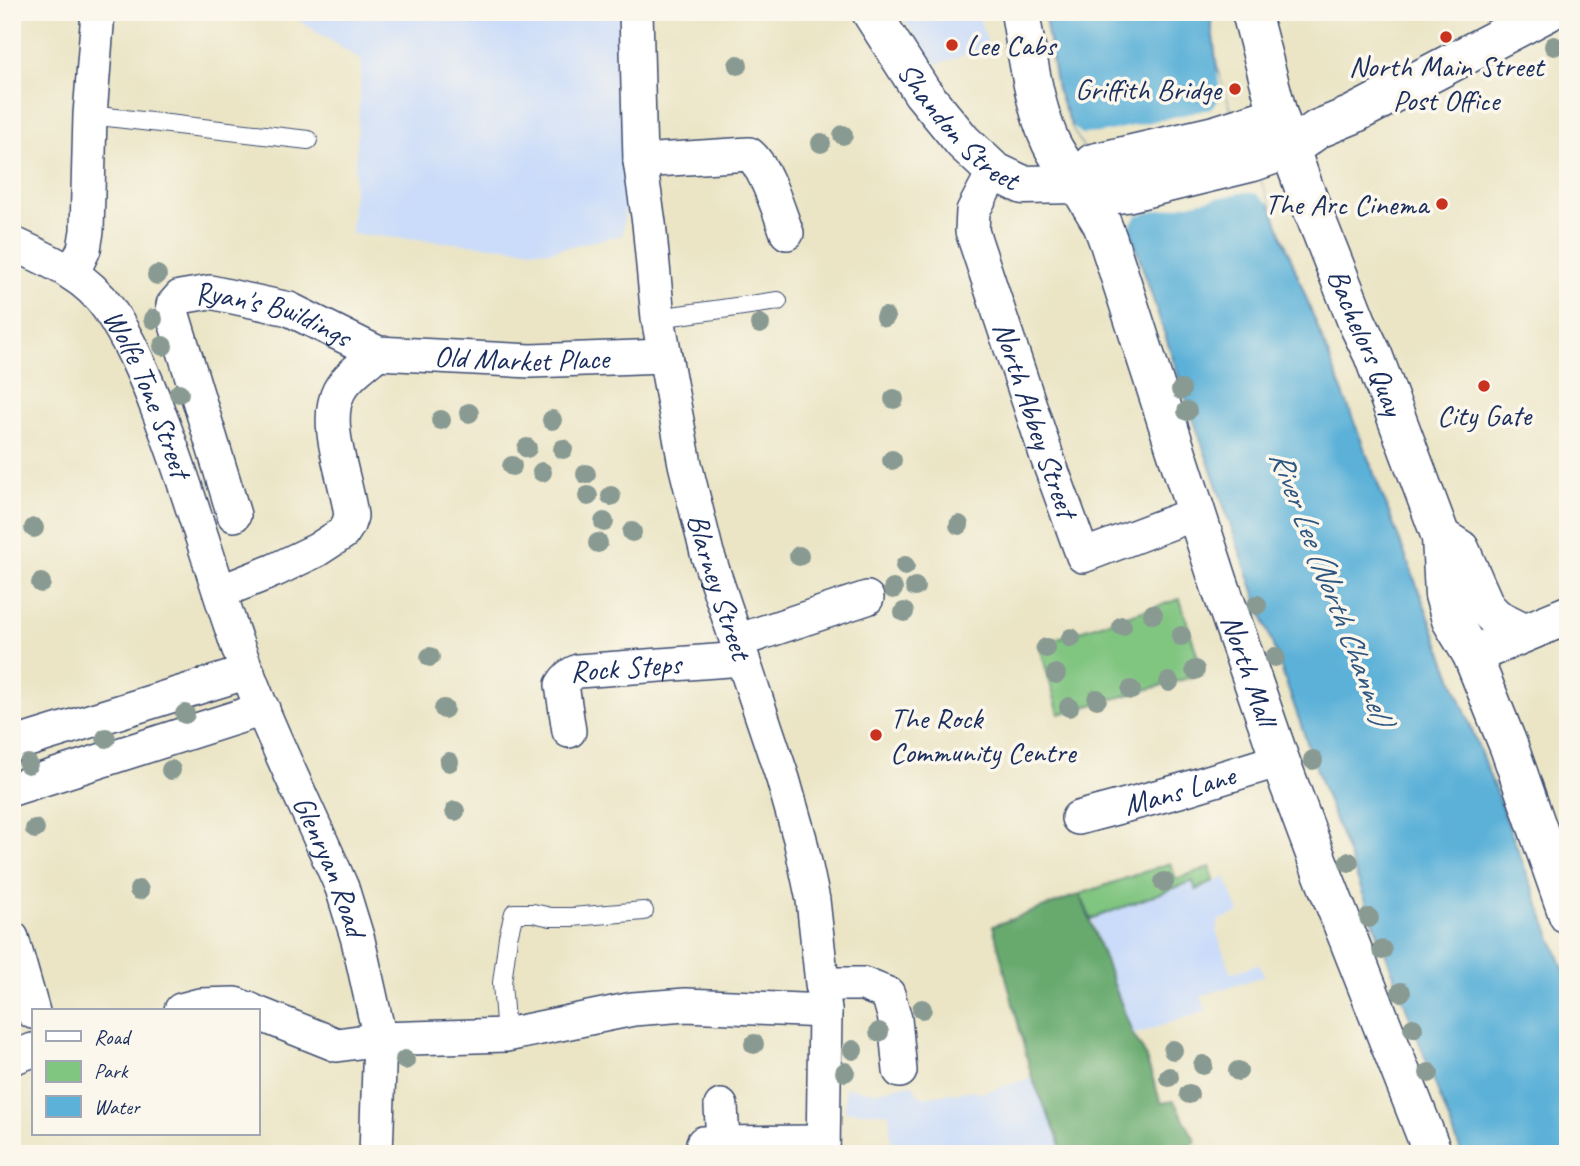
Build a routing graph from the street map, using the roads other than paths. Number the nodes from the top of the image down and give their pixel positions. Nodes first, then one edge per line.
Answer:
1 (98, 12) edge
2 (635, 12) edge
3 (871, 12) edge
4 (1020, 12) edge
5 (1251, 12) edge
6 (1548, 12) edge
7 (90, 115) junction
8 (1284, 132) junction
9 (308, 140) dead end
10 (640, 160) junction
11 (994, 171) junction
12 (1094, 181) junction
13 (787, 233) dead end
14 (12, 243) edge
15 (72, 274) junction
16 (778, 302) dead end
17 (658, 317) junction
18 (378, 353) junction
19 (664, 356) junction
20 (1197, 513) junction
21 (234, 515) dead end
22 (1441, 537) junction
23 (220, 592) junction
24 (867, 598) dead end
25 (1568, 615) edge
26 (1524, 632) junction
27 (740, 650) junction
28 (1472, 655) junction
29 (248, 672) junction
30 (263, 709) junction
31 (569, 731) dead end
32 (12, 745) edge
33 (1280, 760) junction
34 (12, 789) edge
35 (1078, 818) dead end
36 (644, 911) dead end
37 (1568, 915) edge
38 (12, 938) edge
39 (824, 997) junction
40 (32, 1009) edge
41 (185, 1009) edge
42 (248, 1009) edge
43 (259, 1014) edge
44 (506, 1035) junction
45 (380, 1039) junction
46 (32, 1050) edge
47 (12, 1058) edge
48 (900, 1071) dead end
49 (721, 1107) dead end
50 (823, 1148) edge
51 (376, 1154) edge
52 (1433, 1154) edge

1 - 7 street
2 - 10 street, Blarney Street
3 - 11 main road, Shandon Street
4 - 12 main road, North Mall
5 - 8 main road, Bachelors Quay
6 - 8 main road
7 - 9 lane
7 - 15 street
8 - 12 main road
8 - 12 main road
8 - 22 main road, Bachelors Quay
10 - 13 street
10 - 17 street, Blarney Street
11 - 12 main road, Shandon Street
11 - 20 street, North Abbey Street
12 - 20 main road, North Mall
14 - 15 street, Wolfe Tone Street
15 - 23 street, Wolfe Tone Street
16 - 17 lane
17 - 19 street, Blarney Street
18 - 19 street, Old Market Place
18 - 21 street, Ryan's Buildings
18 - 23 street
19 - 27 street, Blarney Street
20 - 33 main road, North Mall
22 - 26 main road, Bachelors Quay
22 - 28 main road, Bachelors Quay
23 - 29 street, Glenryan Road
24 - 27 street, Rock Steps
25 - 26 main road
26 - 28 main road
27 - 31 street, Rock Steps
27 - 39 street, Blarney Street
28 - 37 main road, Bachelors Quay
29 - 30 street, Glenryan Road
29 - 32 street
30 - 34 street
30 - 45 street, Glenryan Road
33 - 35 street, Mans Lane
33 - 52 main road, North Mall
36 - 44 lane
38 - 40 street
39 - 44 street
39 - 48 street
39 - 50 street, Blarney Street
41 - 42 street
43 - 45 street
44 - 45 street
45 - 51 street, Glenryan Road
46 - 47 street
49 - 50 street

